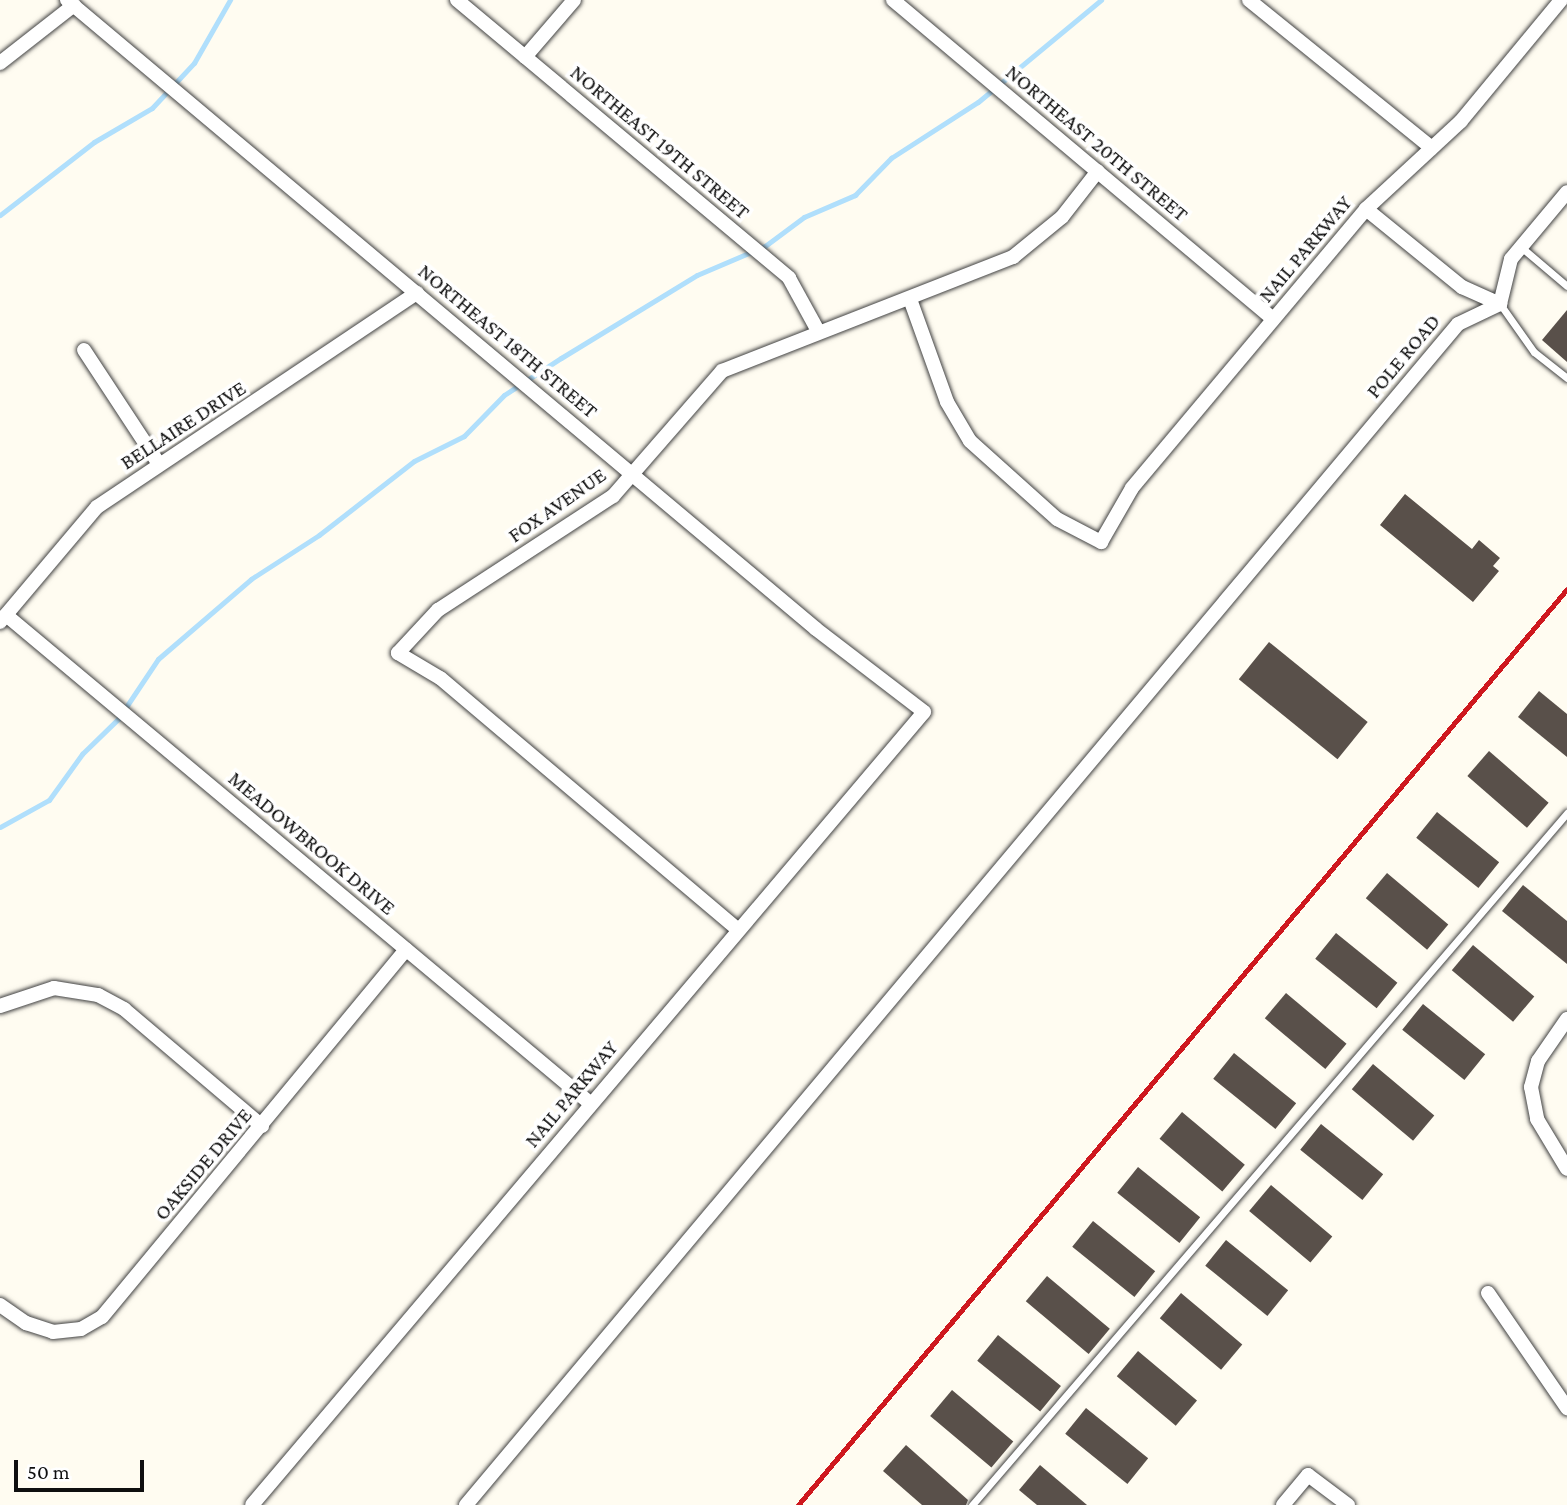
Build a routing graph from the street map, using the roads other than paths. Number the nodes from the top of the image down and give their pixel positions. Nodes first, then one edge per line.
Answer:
1 (457, 0) edge
2 (574, 0) edge
3 (893, 0) edge
4 (1249, 0) edge
5 (1561, 0) edge
6 (71, 3) edge
7 (526, 57) junction
8 (0, 63) edge
9 (1432, 148) junction
10 (1098, 171) junction
11 (1567, 192) edge
12 (1366, 209) junction
13 (1521, 247) junction
14 (1567, 286) edge
15 (417, 293) junction
16 (910, 299) junction
17 (1500, 304) junction
18 (1273, 319) junction
19 (818, 331) junction
20 (84, 350) dead end
21 (1567, 378) edge
22 (159, 464) junction
23 (633, 473) junction
24 (3, 618) edge
25 (924, 712) joint
26 (1567, 813) edge
27 (736, 928) junction
28 (406, 949) junction
29 (0, 1006) edge
30 (1567, 1019) edge
31 (591, 1104) junction
32 (262, 1126) junction
33 (1567, 1169) edge
34 (1488, 1293) dead end
35 (0, 1305) edge
36 (1567, 1408) edge
37 (252, 1505) edge
38 (466, 1505) edge
39 (972, 1505) edge
40 (1283, 1505) edge
41 (1348, 1505) edge

1 - 7 street, NORTHEAST 19TH STREET
2 - 7 street
3 - 10 street, NORTHEAST 20TH STREET
4 - 9 street
5 - 9 street, NAIL PARKWAY
6 - 8 street
6 - 15 street, NORTHEAST 18TH STREET
7 - 19 street, NORTHEAST 19TH STREET
9 - 12 street, NAIL PARKWAY
10 - 16 street, FOX AVENUE
10 - 18 street, NORTHEAST 20TH STREET
11 - 13 street
12 - 17 street
12 - 18 street, NAIL PARKWAY
13 - 14 lane
13 - 17 street
15 - 22 street, BELLAIRE DRIVE
15 - 23 street, NORTHEAST 18TH STREET
16 - 18 street, NAIL PARKWAY
16 - 19 street, FOX AVENUE
17 - 21 lane
17 - 38 street, POLE ROAD
19 - 23 street, FOX AVENUE
20 - 22 street
22 - 24 street, BELLAIRE DRIVE
23 - 25 street, NORTHEAST 18TH STREET
23 - 27 street, FOX AVENUE
24 - 28 street, MEADOWBROOK DRIVE
25 - 27 street, NAIL PARKWAY
26 - 39 lane
27 - 31 street, NAIL PARKWAY
28 - 31 street, MEADOWBROOK DRIVE
28 - 32 street, OAKSIDE DRIVE
29 - 32 street
30 - 33 street
31 - 37 street, NAIL PARKWAY
32 - 35 street, OAKSIDE DRIVE
34 - 36 street
40 - 41 street

